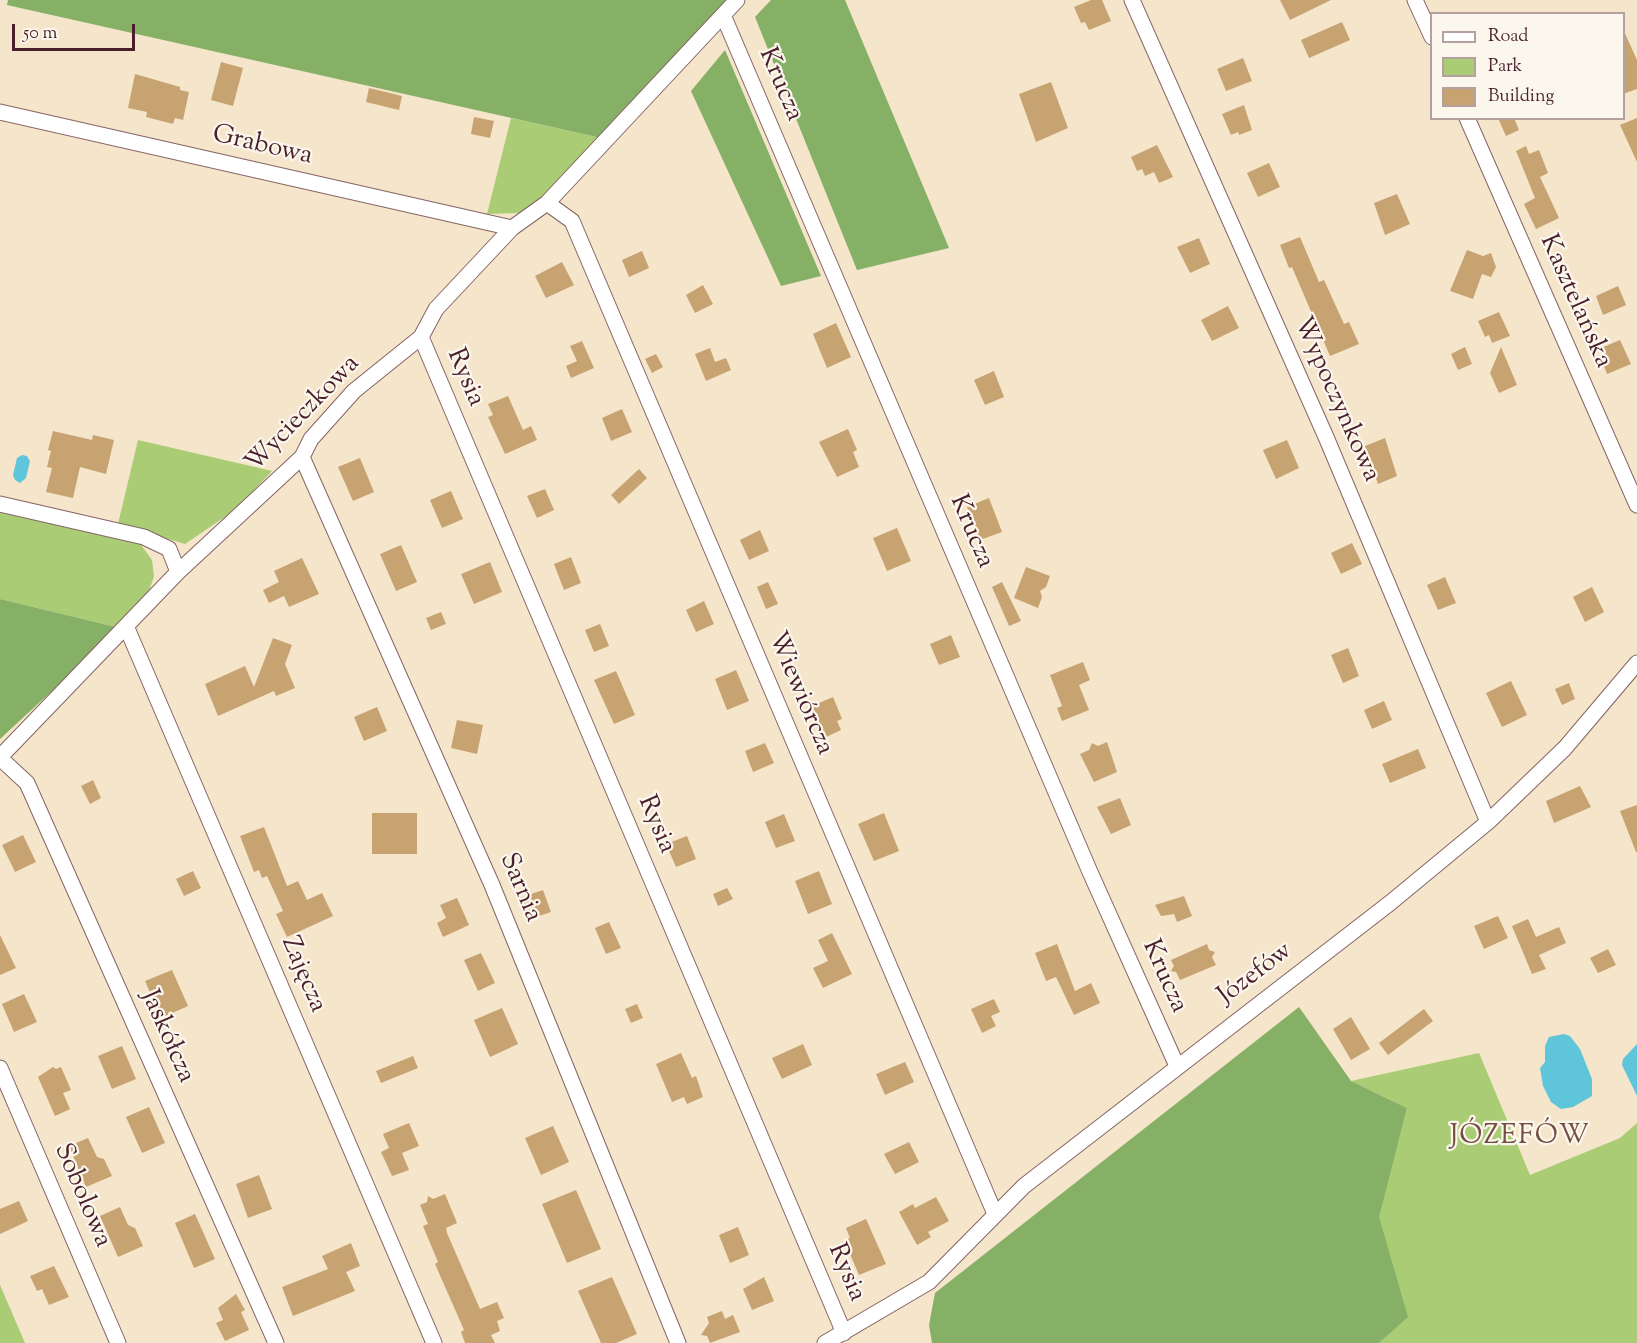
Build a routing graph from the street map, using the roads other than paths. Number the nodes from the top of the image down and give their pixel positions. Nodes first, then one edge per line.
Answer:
1 (737, 0) edge
2 (1132, 0) edge
3 (1415, 0) edge
4 (723, 15) junction
5 (1430, 35) edge
6 (0, 112) edge
7 (1468, 120) edge
8 (547, 203) junction
9 (512, 228) junction
10 (421, 337) junction
11 (302, 457) junction
12 (0, 504) edge
13 (1637, 505) edge
14 (178, 572) junction
15 (126, 627) junction
16 (1637, 663) edge
17 (0, 758) edge
18 (1488, 822) junction
19 (1177, 1066) junction
20 (0, 1068) edge
21 (995, 1214) junction
22 (844, 1333) junction
23 (118, 1343) edge
24 (276, 1343) edge
25 (434, 1343) edge
26 (678, 1343) edge
27 (825, 1343) edge

1 - 4 street, Wycieczkowa
2 - 18 street, Wypoczynkowa
3 - 5 street
4 - 8 street, Wycieczkowa
4 - 19 street, Krucza
6 - 9 street, Grabowa
7 - 13 street, Kasztelańska
8 - 9 street, Wycieczkowa
8 - 21 street, Wiewiórcza
9 - 10 street, Wycieczkowa
10 - 11 street, Wycieczkowa
10 - 22 street, Rysia
11 - 14 street, Wycieczkowa
11 - 26 street, Sarnia
12 - 14 street
14 - 15 street, Wycieczkowa
15 - 17 street, Wycieczkowa
15 - 25 street, Zajęcza
16 - 18 street, Józefów
17 - 24 street, Jaskółcza
18 - 19 street, Józefów
19 - 21 street, Józefów
20 - 23 street, Sobolowa
21 - 22 street, Józefów
22 - 27 street, Józefów

